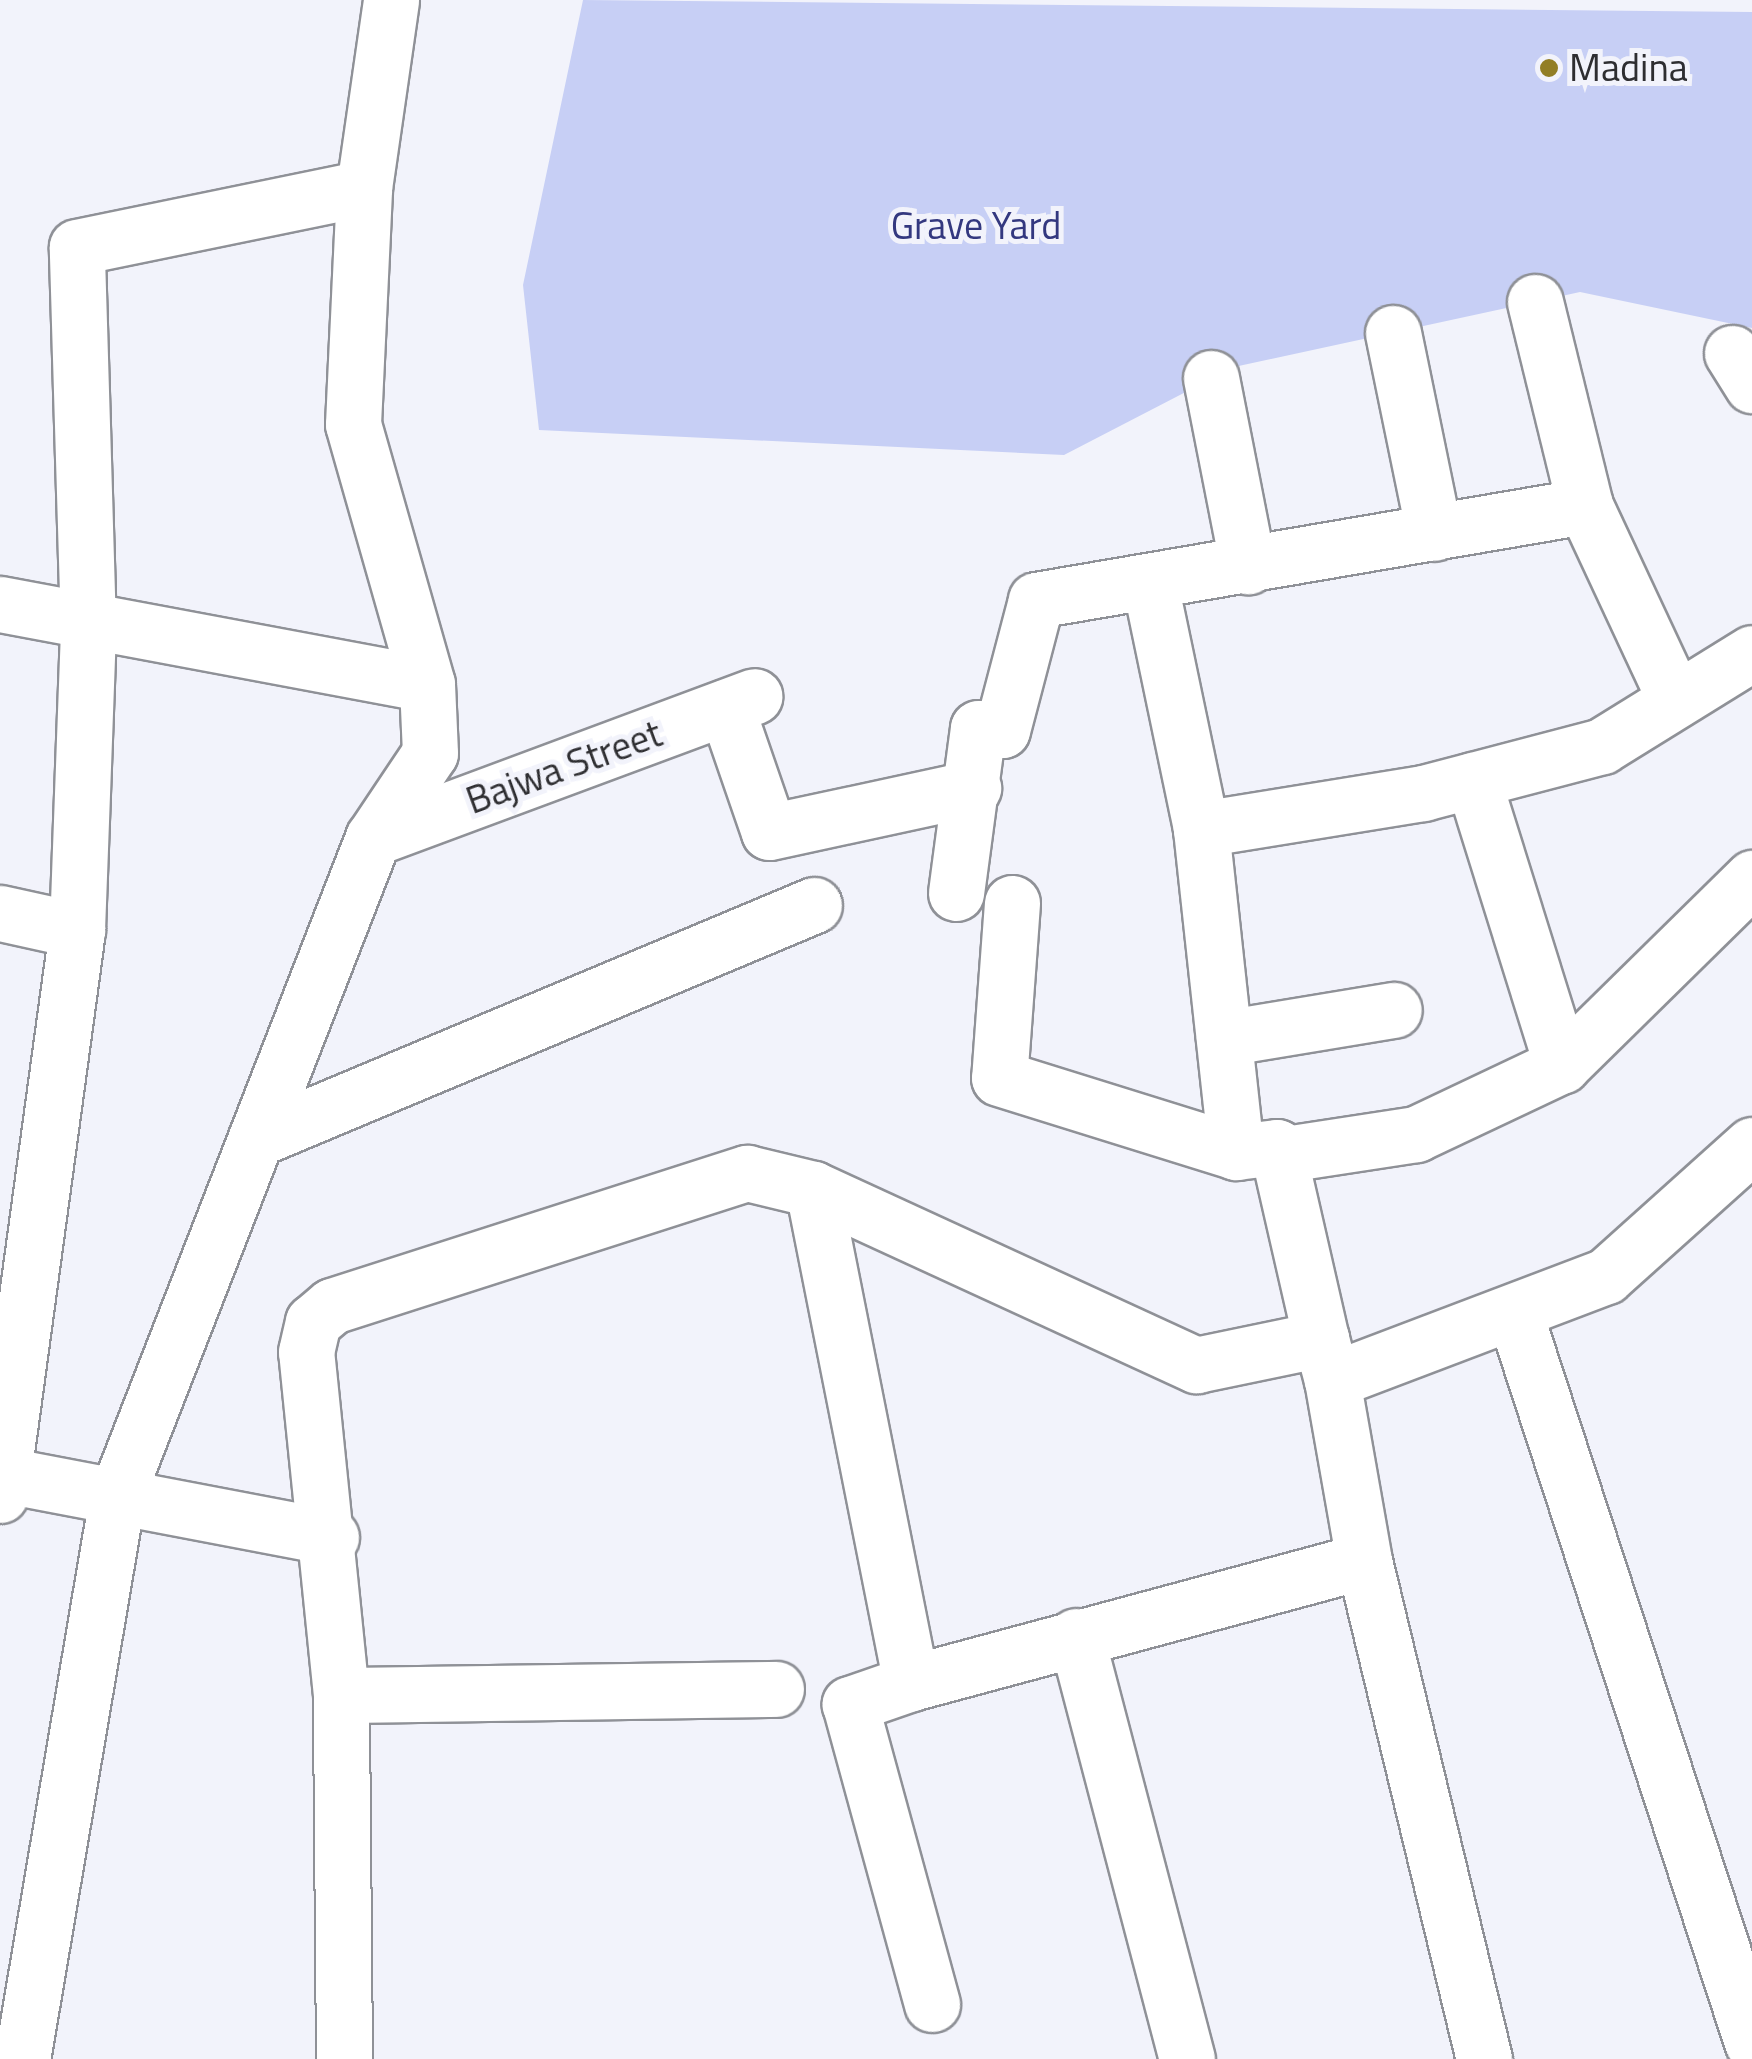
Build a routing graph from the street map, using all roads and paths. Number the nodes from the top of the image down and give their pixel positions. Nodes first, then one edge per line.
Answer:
1 (391, 0) edge
2 (364, 188) junction
3 (1534, 302) dead end
4 (1393, 332) dead end
5 (1211, 378) dead end
6 (1585, 506) junction
7 (1434, 533) junction
8 (1248, 566) junction
9 (1150, 584) junction
10 (0, 604) edge
11 (88, 626) junction
12 (1752, 653) edge
13 (427, 684) junction
14 (1673, 694) junction
15 (1472, 780) junction
16 (973, 788) junction
17 (1201, 828) junction
18 (373, 838) junction
19 (1752, 878) edge
20 (956, 893) dead end
21 (1012, 904) dead end
22 (814, 905) dead end
23 (0, 914) edge
24 (77, 930) junction
25 (1394, 1010) dead end
26 (1224, 1038) junction
27 (1562, 1066) junction
28 (256, 1139) junction
29 (1752, 1144) edge
30 (1257, 1153) junction
31 (813, 1189) junction
32 (1515, 1315) junction
33 (1327, 1360) junction
34 (2, 1481) edge
35 (118, 1492) junction
36 (331, 1537) junction
37 (1364, 1561) junction
38 (1076, 1636) junction
39 (910, 1683) junction
40 (776, 1689) dead end
41 (341, 1695) junction
42 (932, 2004) dead end
43 (1752, 2042) edge
44 (22, 2059) edge
45 (344, 2059) edge
46 (1187, 2059) edge
47 (1484, 2059) edge

1 - 2 street
2 - 11 street
2 - 13 street
3 - 6 street
4 - 7 street
5 - 8 street
6 - 7 street
6 - 14 street
7 - 8 street
8 - 9 street
9 - 16 street
9 - 17 street
10 - 11 street
11 - 13 street
11 - 24 street
12 - 14 street
13 - 18 street
14 - 15 street
15 - 17 street
15 - 27 street
16 - 18 street, Bajwa Street
16 - 20 street
17 - 26 street
18 - 28 street
19 - 27 street
21 - 30 street
22 - 28 street
23 - 24 street
24 - 34 street
25 - 26 street
26 - 30 street
27 - 30 street
28 - 35 street
29 - 32 street
30 - 33 street
31 - 33 street
31 - 36 street
31 - 39 street
32 - 33 street
32 - 43 street
33 - 37 street
34 - 35 street
35 - 36 street
35 - 44 street
36 - 41 street
37 - 38 street
37 - 47 street
38 - 39 street
38 - 46 street
39 - 42 street
40 - 41 street
41 - 45 street

